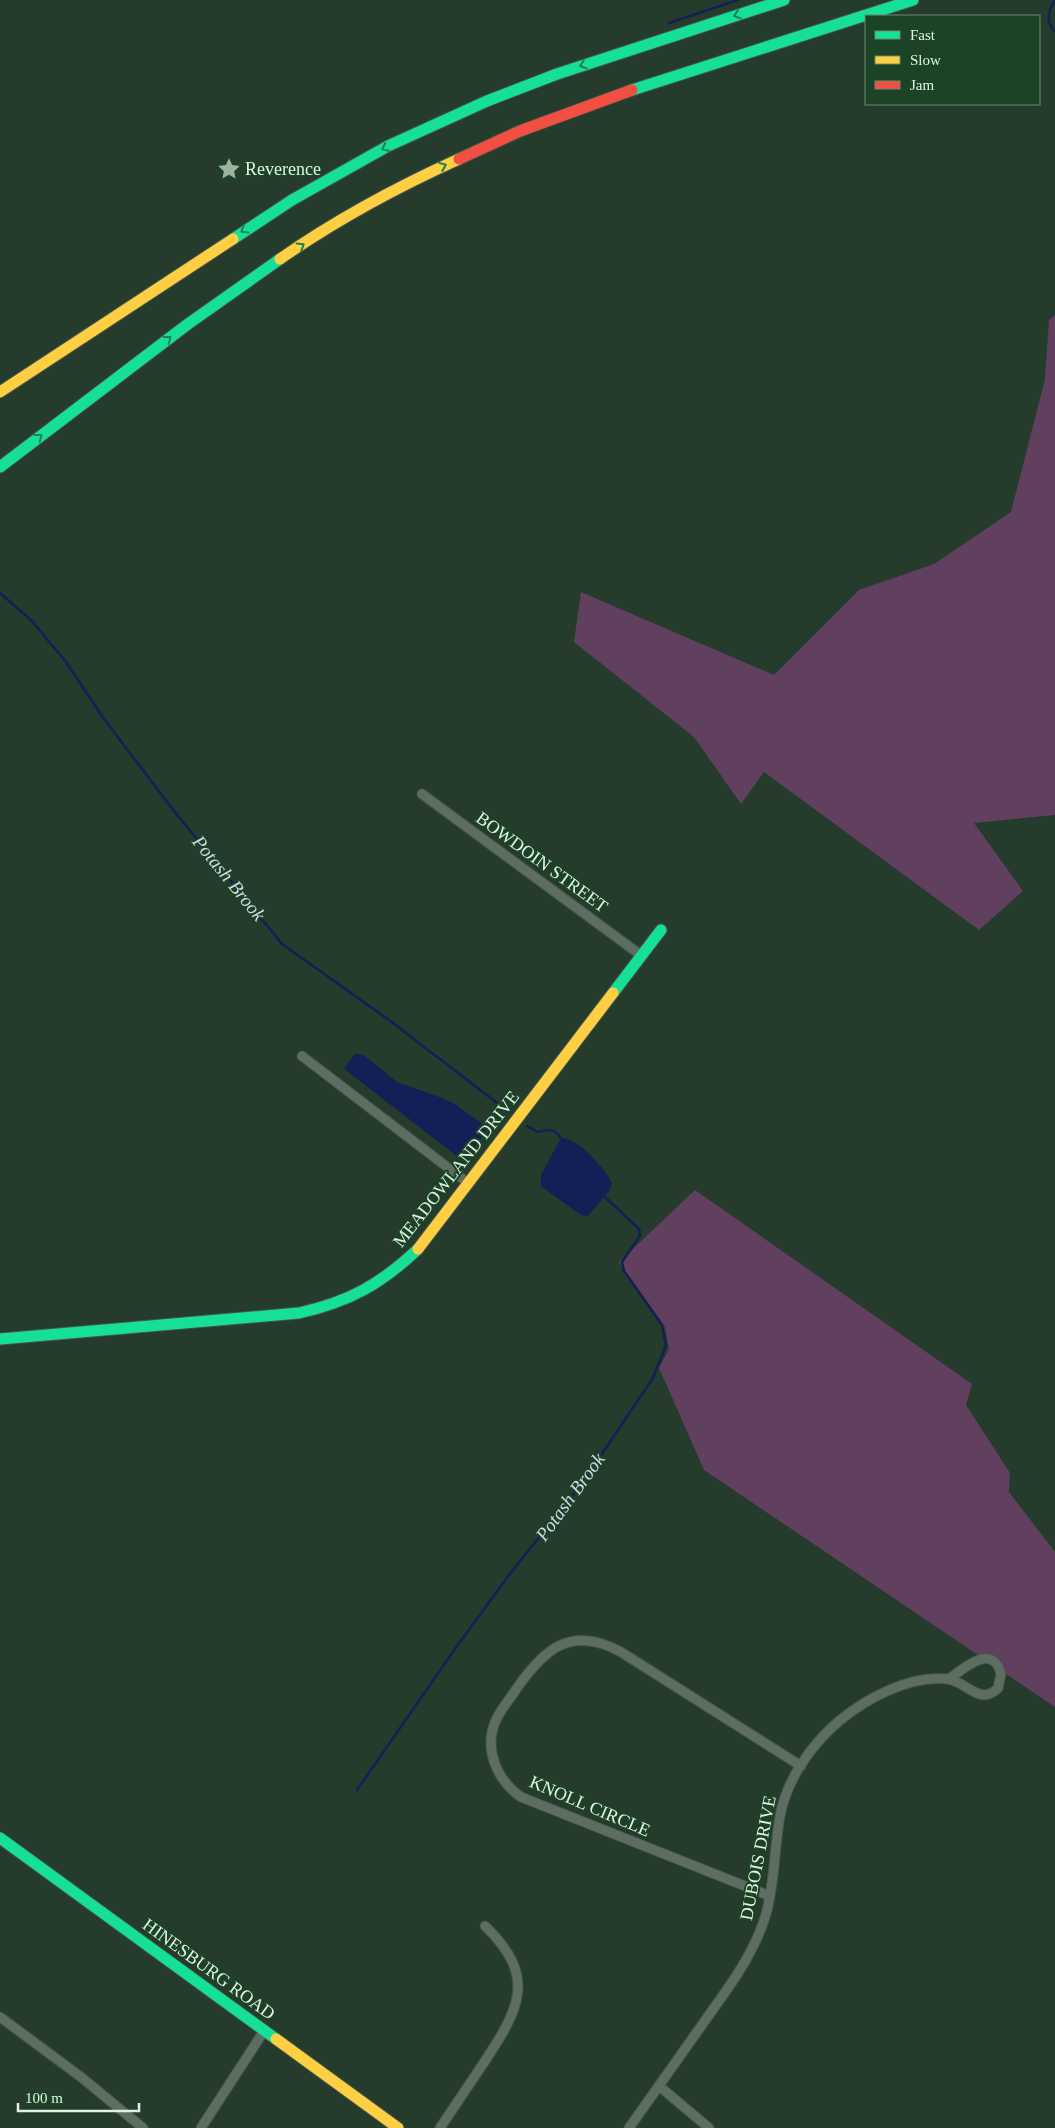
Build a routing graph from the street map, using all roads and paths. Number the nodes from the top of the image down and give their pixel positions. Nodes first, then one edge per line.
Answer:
1 (784, 0) edge
2 (913, 0) edge
3 (865, 15) edge
4 (866, 15) edge
5 (0, 392) edge
6 (0, 466) edge
7 (422, 794) dead end
8 (661, 930) dead end
9 (642, 956) junction
10 (302, 1056) dead end
11 (468, 1183) junction
12 (0, 1339) edge
13 (949, 1679) junction
14 (800, 1766) junction
15 (0, 1838) edge
16 (770, 1896) junction
17 (485, 1926) dead end
18 (0, 2017) edge
19 (264, 2031) junction
20 (659, 2086) junction
21 (143, 2128) edge
22 (201, 2128) edge
23 (398, 2128) edge
24 (440, 2128) edge
25 (629, 2128) edge
26 (709, 2128) edge

1 -> 5 main road
4 -> 2 main road
6 -> 3 main road
7 - 9 street, BOWDOIN STREET
8 - 9 main road, MEADOWLAND DRIVE
9 - 11 main road, MEADOWLAND DRIVE
10 - 11 street
11 - 12 main road, MEADOWLAND DRIVE
13 - 13 street, DUBOIS DRIVE
13 - 14 street, DUBOIS DRIVE
14 - 16 street, DUBOIS DRIVE
14 - 16 street, KNOLL CIRCLE
15 - 19 main road, HINESBURG ROAD
16 - 20 street, DUBOIS DRIVE
17 - 24 street
18 - 21 street
19 - 22 street
19 - 23 main road, HINESBURG ROAD
20 - 25 street, DUBOIS DRIVE
20 - 26 street

